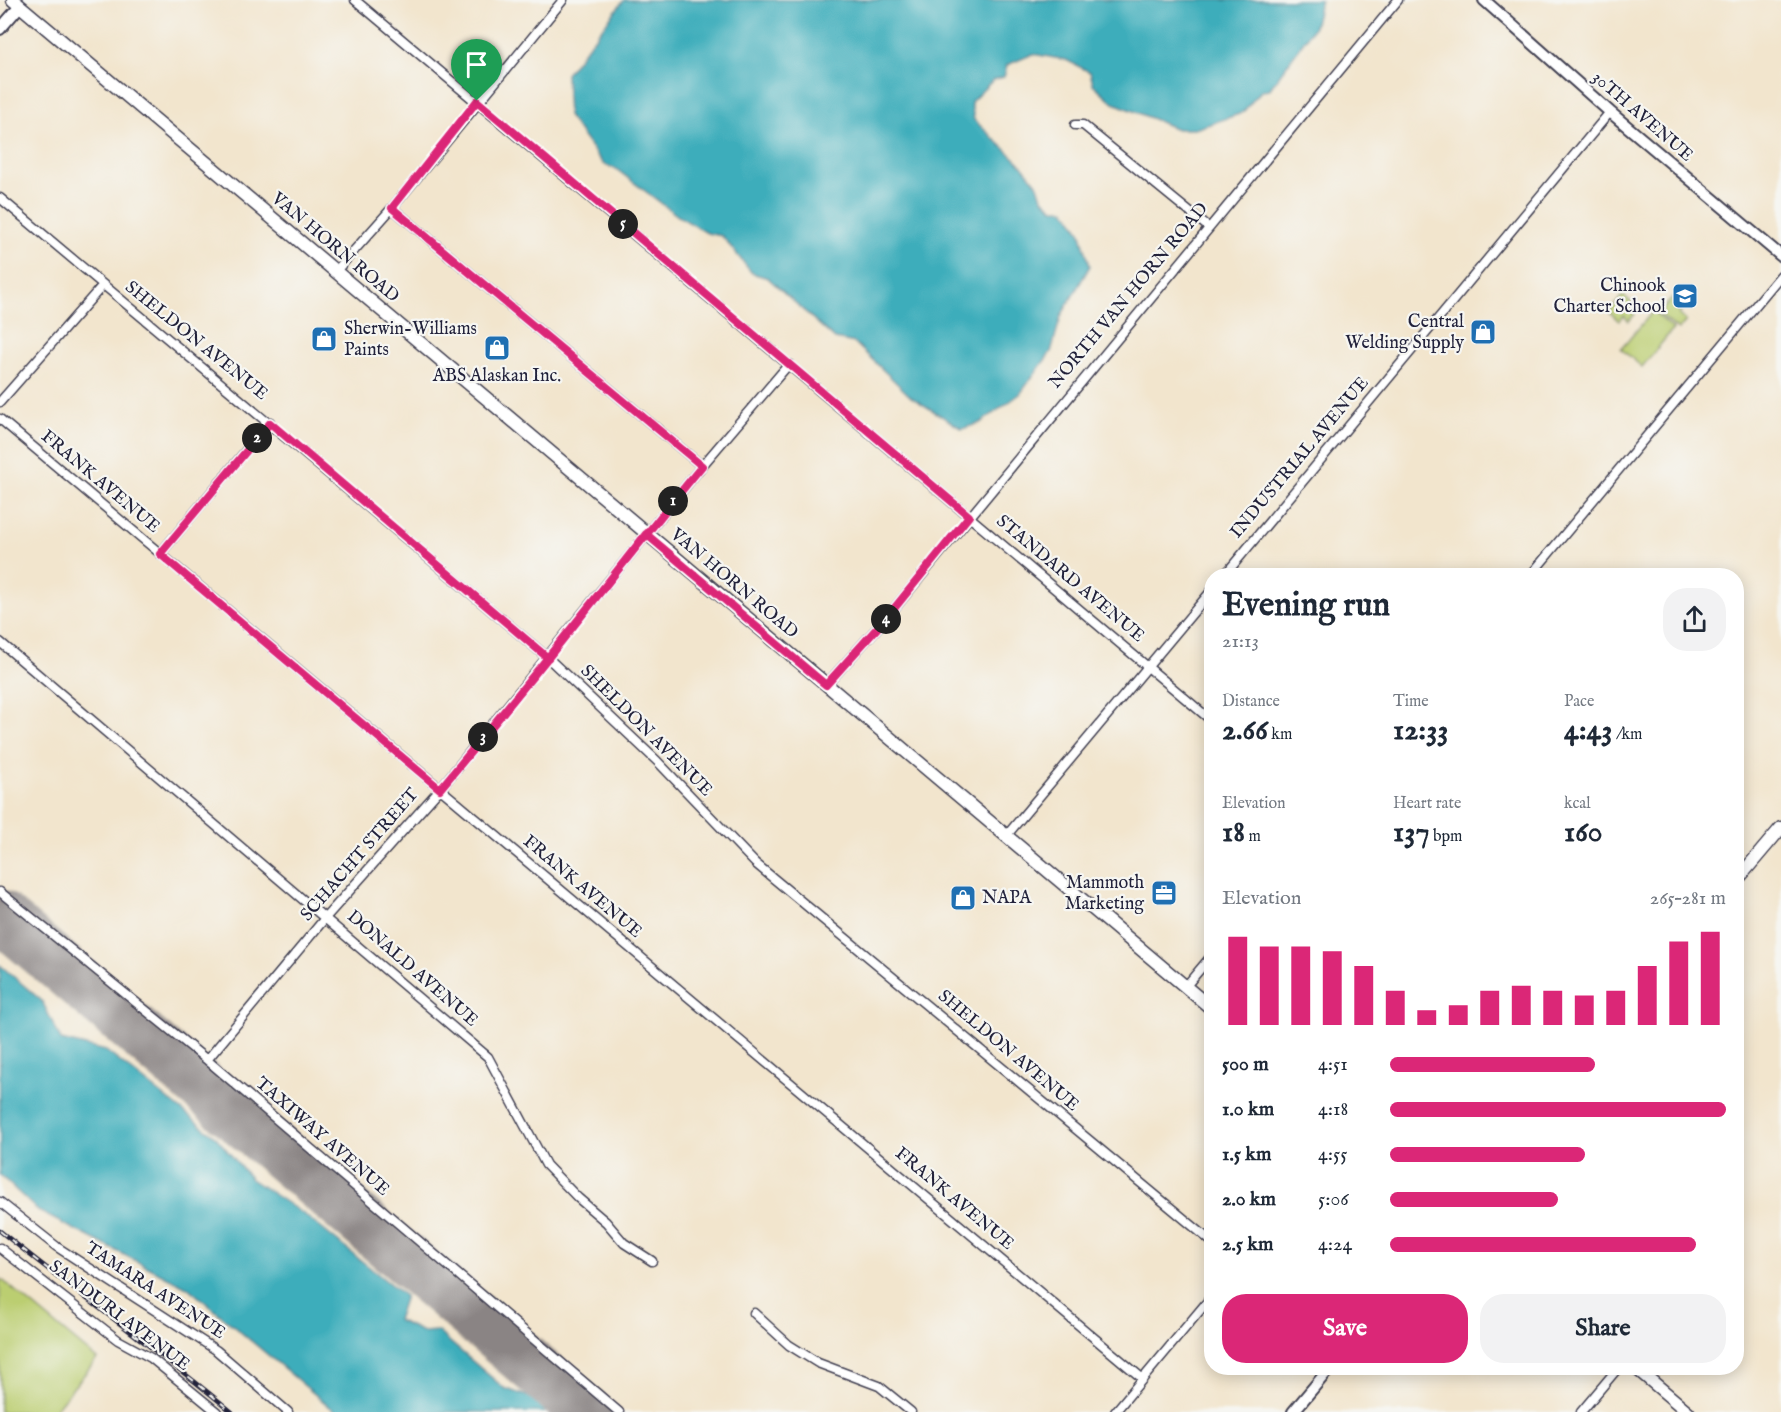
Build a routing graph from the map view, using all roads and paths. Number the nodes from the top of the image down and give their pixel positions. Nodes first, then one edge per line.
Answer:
1 (355, 0) edge
2 (563, 0) edge
3 (1398, 0) edge
4 (1484, 0) edge
5 (19, 2) edge
6 (0, 29) edge
7 (477, 101) junction
8 (1610, 112) junction
9 (1075, 125) dead end
10 (0, 198) edge
11 (392, 208) junction
12 (1208, 227) junction
13 (1781, 256) edge
14 (335, 272) junction
15 (1781, 275) edge
16 (103, 285) junction
17 (789, 364) junction
18 (0, 402) edge
19 (0, 420) edge
20 (270, 423) junction
21 (702, 466) junction
22 (969, 516) junction
23 (646, 534) junction
24 (160, 554) junction
25 (1231, 568) edge
26 (1537, 568) edge
27 (1204, 600) edge
28 (0, 642) edge
29 (548, 658) junction
30 (1148, 667) junction
31 (826, 685) junction
32 (1204, 713) edge
33 (440, 789) junction
34 (1781, 828) edge
35 (1007, 835) junction
36 (1744, 872) edge
37 (0, 892) edge
38 (326, 917) junction
39 (1204, 965) edge
40 (1186, 986) junction
41 (1204, 1002) edge
42 (207, 1060) junction
43 (0, 1202) edge
44 (1204, 1235) edge
45 (0, 1248) edge
46 (652, 1261) dead end
47 (1204, 1306) edge
48 (754, 1313) dead end
49 (1324, 1375) edge
50 (1611, 1375) edge
51 (1644, 1375) edge
52 (1143, 1379) junction
53 (217, 1412) edge
54 (288, 1412) edge
55 (619, 1412) edge
56 (911, 1412) edge
57 (1115, 1412) edge
58 (1293, 1412) edge
59 (1581, 1412) edge
60 (1688, 1412) edge

1 - 7 street, STANDARD AVENUE
2 - 7 street
3 - 12 street, NORTH VAN HORN ROAD
4 - 8 street, 30TH AVENUE
5 - 6 street
5 - 14 main road, VAN HORN ROAD
7 - 11 street
7 - 17 street, STANDARD AVENUE
8 - 13 street, 30TH AVENUE
8 - 25 street, INDUSTRIAL AVENUE
9 - 12 street
10 - 16 street, SHELDON AVENUE
11 - 14 street
11 - 21 street
12 - 22 street, NORTH VAN HORN ROAD
14 - 23 main road, VAN HORN ROAD
15 - 26 street
16 - 18 street
16 - 20 street, SHELDON AVENUE
17 - 21 street, SCHACHT STREET
17 - 22 street, STANDARD AVENUE
19 - 24 street, FRANK AVENUE
20 - 24 street
20 - 29 street, SHELDON AVENUE
21 - 23 street, SCHACHT STREET
22 - 30 street, STANDARD AVENUE
22 - 31 street, NORTH VAN HORN ROAD
23 - 29 street, SCHACHT STREET
23 - 31 main road, VAN HORN ROAD
24 - 33 street, FRANK AVENUE
27 - 30 street
28 - 38 street, DONALD AVENUE
29 - 33 street, SCHACHT STREET
29 - 44 street, SHELDON AVENUE
30 - 32 street, STANDARD AVENUE
30 - 35 street
31 - 35 main road, VAN HORN ROAD
33 - 38 street, SCHACHT STREET
33 - 52 street, FRANK AVENUE
34 - 36 main road
35 - 40 main road, VAN HORN ROAD
37 - 42 street, TAXIWAY AVENUE
38 - 42 street, SCHACHT STREET
38 - 46 street, DONALD AVENUE
39 - 40 street
40 - 41 main road, VAN HORN ROAD
42 - 55 street, TAXIWAY AVENUE
43 - 54 street, TAMARA AVENUE
45 - 53 street, SANDURI AVENUE
47 - 52 street
48 - 56 street
49 - 58 street
50 - 59 street
51 - 60 main road
52 - 57 street

